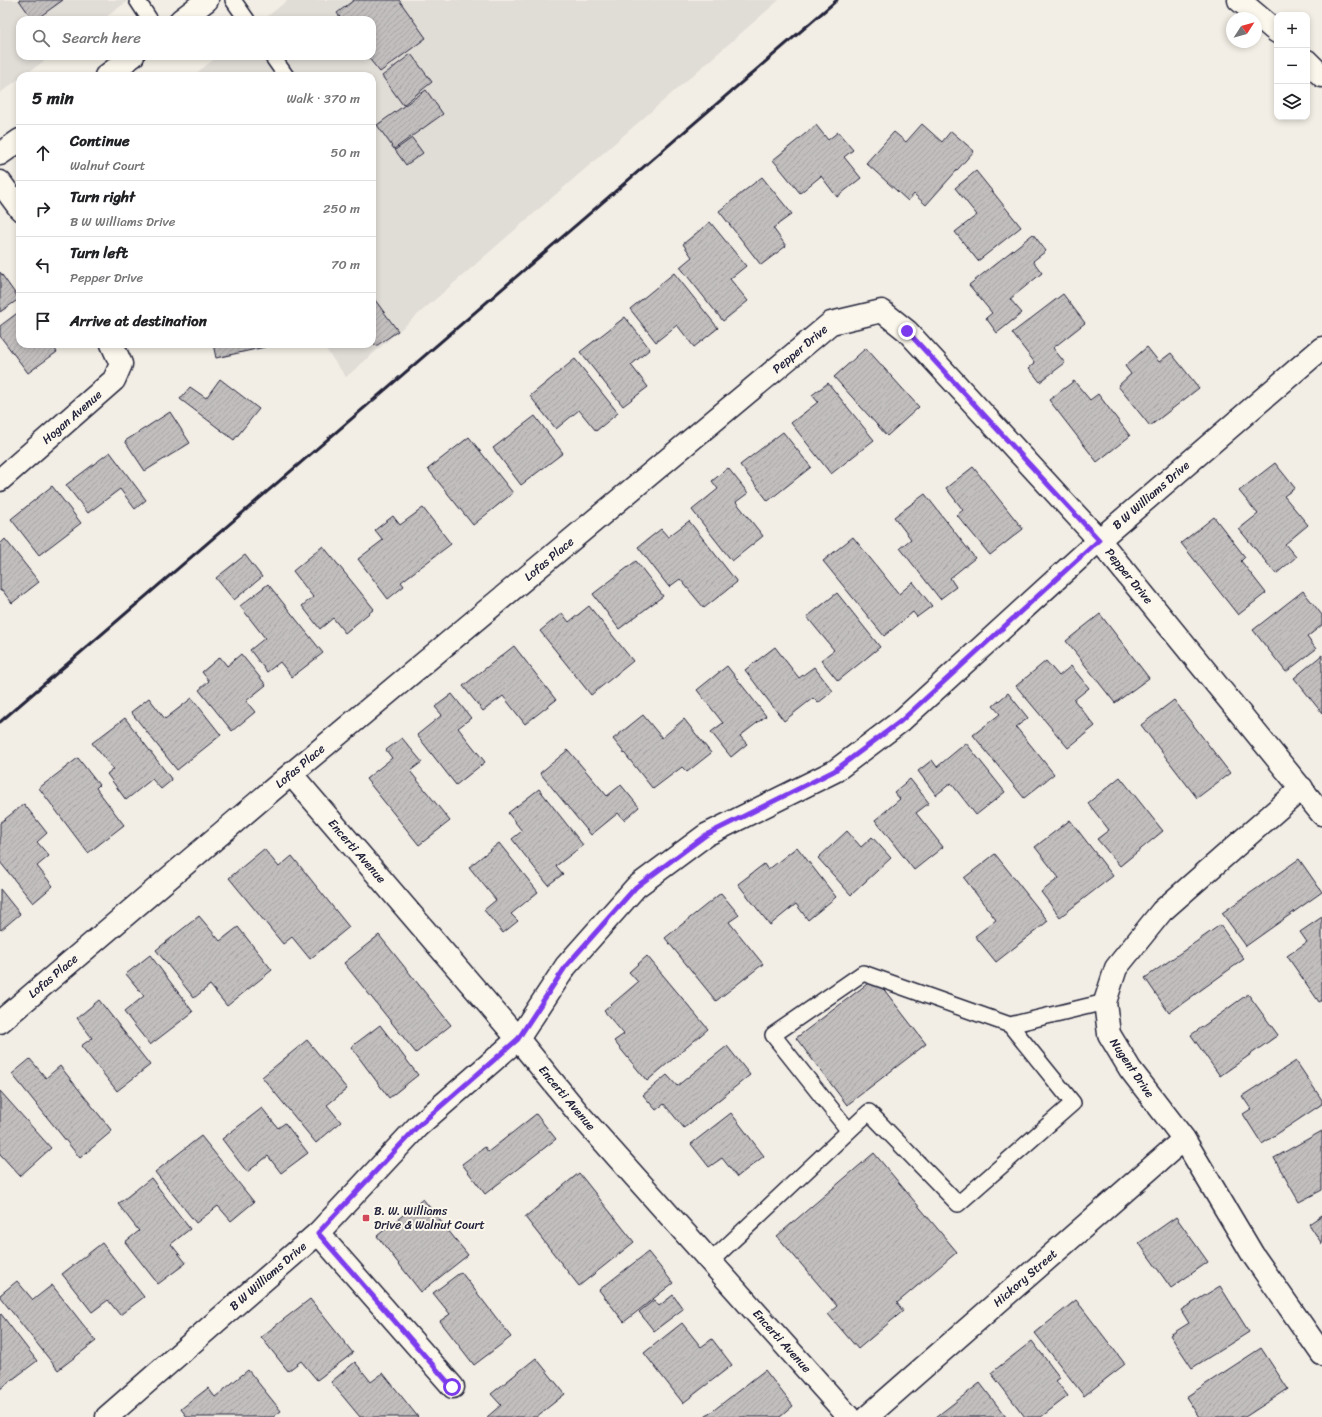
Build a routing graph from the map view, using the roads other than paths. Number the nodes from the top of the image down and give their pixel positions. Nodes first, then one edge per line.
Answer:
1 (137, 0) edge
2 (207, 0) edge
3 (233, 0) edge
4 (1239, 0) edge
5 (147, 16) edge
6 (186, 16) edge
7 (243, 16) edge
8 (1274, 29) edge
9 (128, 60) edge
10 (275, 60) edge
11 (1310, 64) edge
12 (111, 72) edge
13 (283, 72) edge
14 (1322, 76) edge
15 (16, 143) edge
16 (0, 154) edge
17 (0, 182) edge
18 (16, 204) edge
19 (114, 348) edge
20 (1322, 348) edge
21 (0, 480) edge
22 (602, 514) joint
23 (1099, 540) junction
24 (291, 774) junction
25 (1302, 788) junction
26 (1322, 814) edge
27 (1105, 1002) junction
28 (0, 1022) edge
29 (1010, 1025) junction
30 (518, 1039) junction
31 (850, 1131) junction
32 (1184, 1139) junction
33 (318, 1233) junction
34 (711, 1261) junction
35 (1322, 1354) edge
36 (452, 1387) dead end
37 (107, 1417) edge
38 (850, 1417) edge
39 (867, 1417) edge

1 - 5 lane
2 - 6 street
3 - 7 lane
4 - 8 street
9 - 12 street
10 - 13 lane
11 - 14 street
15 - 16 street
17 - 18 street
19 - 21 street, Hogan Avenue
20 - 23 street, B W Williams Drive
22 - 23 street, Pepper Drive
22 - 24 street, Lofas Place
23 - 25 street, Pepper Drive
23 - 30 street, B W Williams Drive
24 - 28 street, Lofas Place
24 - 30 street, Encerti Avenue
25 - 26 street, Pepper Drive
25 - 27 street, Nugent Drive
27 - 29 lane
27 - 32 street, Nugent Drive
29 - 31 lane
29 - 31 lane
30 - 33 street, B W Williams Drive
30 - 34 street, Encerti Avenue
31 - 34 lane
32 - 35 street, Nugent Drive
32 - 39 street, Hickory Street
33 - 36 street
33 - 37 street, B W Williams Drive
34 - 38 street, Encerti Avenue

